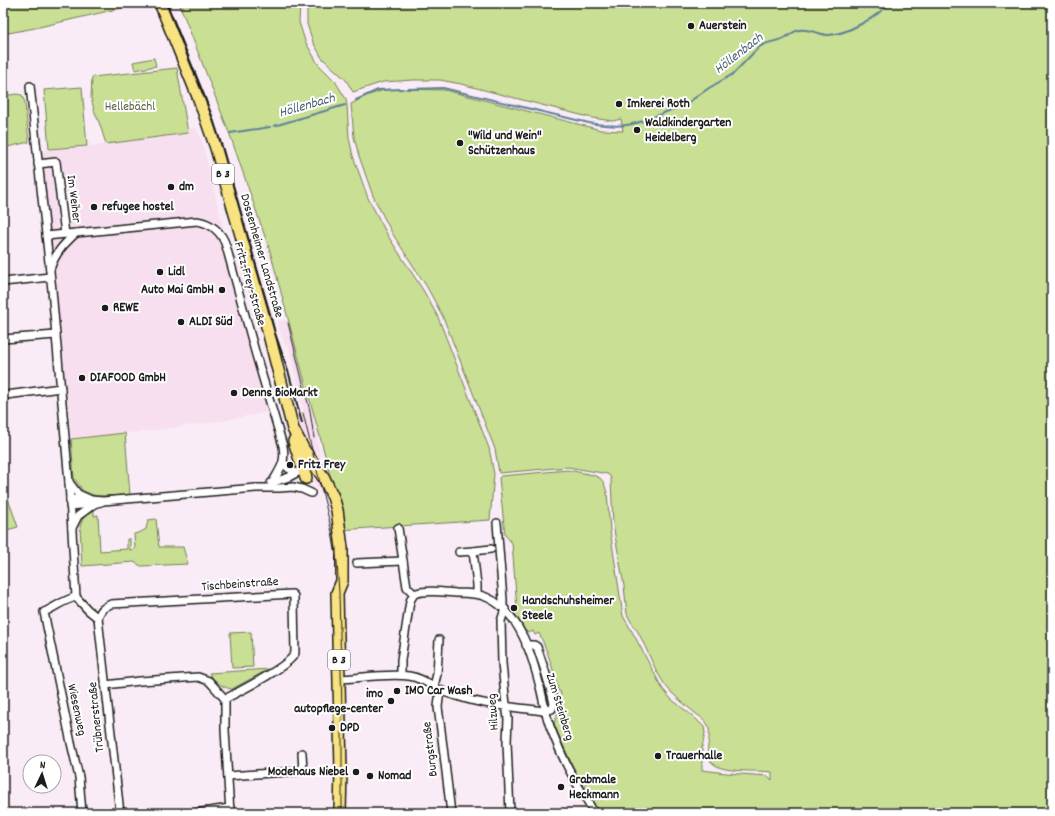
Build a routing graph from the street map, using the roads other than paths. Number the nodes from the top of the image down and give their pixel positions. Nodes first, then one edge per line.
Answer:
1 (160, 3) edge
2 (30, 86) dead end
3 (38, 164) junction
4 (76, 233) junction
5 (65, 234) junction
6 (46, 236) junction
7 (50, 274) junction
8 (3, 282) edge
9 (56, 335) junction
10 (3, 339) edge
11 (61, 388) junction
12 (6, 395) dead end
13 (293, 429) junction
14 (306, 453) junction
15 (284, 463) junction
16 (304, 473) junction
17 (69, 482) junction
18 (272, 483) junction
19 (293, 487) junction
20 (256, 488) junction
21 (311, 493) dead end
22 (92, 502) junction
23 (70, 503) junction
24 (335, 504) junction
25 (497, 523) dead end
26 (72, 528) junction
27 (398, 528) dead end
28 (492, 548) dead end
29 (473, 551) junction
30 (459, 552) dead end
31 (403, 561) junction
32 (357, 563) dead end
33 (414, 594) junction
34 (477, 594) junction
35 (76, 597) junction
36 (504, 608) junction
37 (98, 618) junction
38 (438, 640) dead end
39 (526, 645) junction
40 (401, 675) junction
41 (339, 679) junction
42 (105, 685) junction
43 (437, 688) junction
44 (225, 699) junction
45 (506, 706) junction
46 (544, 710) junction
47 (302, 754) dead end
48 (228, 776) junction
49 (230, 811) edge
50 (82, 813) edge
51 (120, 813) edge
52 (195, 813) edge
53 (340, 813) edge
54 (451, 813) edge
55 (510, 813) edge
56 (594, 813) edge

1 - 13 main road, Dossenheimer Landstraße / B 3
2 - 3 street
3 - 5 street, Im Weiher
3 - 6 street
4 - 5 street, Fritz-Frey-Straße
4 - 7 street
4 - 15 street, Fritz-Frey-Straße
5 - 6 street, Fritz-Frey-Straße
6 - 7 street
7 - 8 street
7 - 9 street
9 - 10 street
9 - 11 street
11 - 12 street
11 - 17 street
13 - 14 main road, Dossenheimer Landstraße / B 3
13 - 16 main road, Dossenheimer Landstraße / B 3
14 - 16 street, Dossenheimer Landstraße
14 - 24 main road, Dossenheimer Landstraße / B 3
15 - 16 street
15 - 18 street
16 - 18 street
16 - 19 street
16 - 24 main road, Dossenheimer Landstraße / B 3
17 - 22 street
17 - 23 street
18 - 20 street
19 - 20 street
19 - 21 street
20 - 22 street
22 - 23 street
22 - 26 street
23 - 26 street
24 - 41 main road, Dossenheimer Landstraße / B 3
25 - 36 street
26 - 35 street
27 - 31 street
28 - 29 street
29 - 30 street
29 - 34 street
31 - 32 street
31 - 33 street
33 - 34 street, Zum Steinberg
33 - 40 street
34 - 36 street, Zum Steinberg
35 - 37 street
35 - 50 street, Wiesenweg
36 - 39 street, Zum Steinberg
36 - 45 street, Hilzweg
37 - 42 street, Trübnerstraße
37 - 44 street, Tischbeinstraße
38 - 43 street, Burgstraße
39 - 46 street, Zum Steinberg
39 - 46 street
40 - 41 street
40 - 43 street
41 - 53 main road, Dossenheimer Landstraße / B 3
42 - 44 street
42 - 51 street, Trübnerstraße
43 - 45 street
43 - 54 street, Burgstraße
44 - 48 street
45 - 46 street
45 - 55 street, Hilzweg
46 - 56 street, Zum Steinberg
47 - 48 street
48 - 49 street
49 - 52 street

